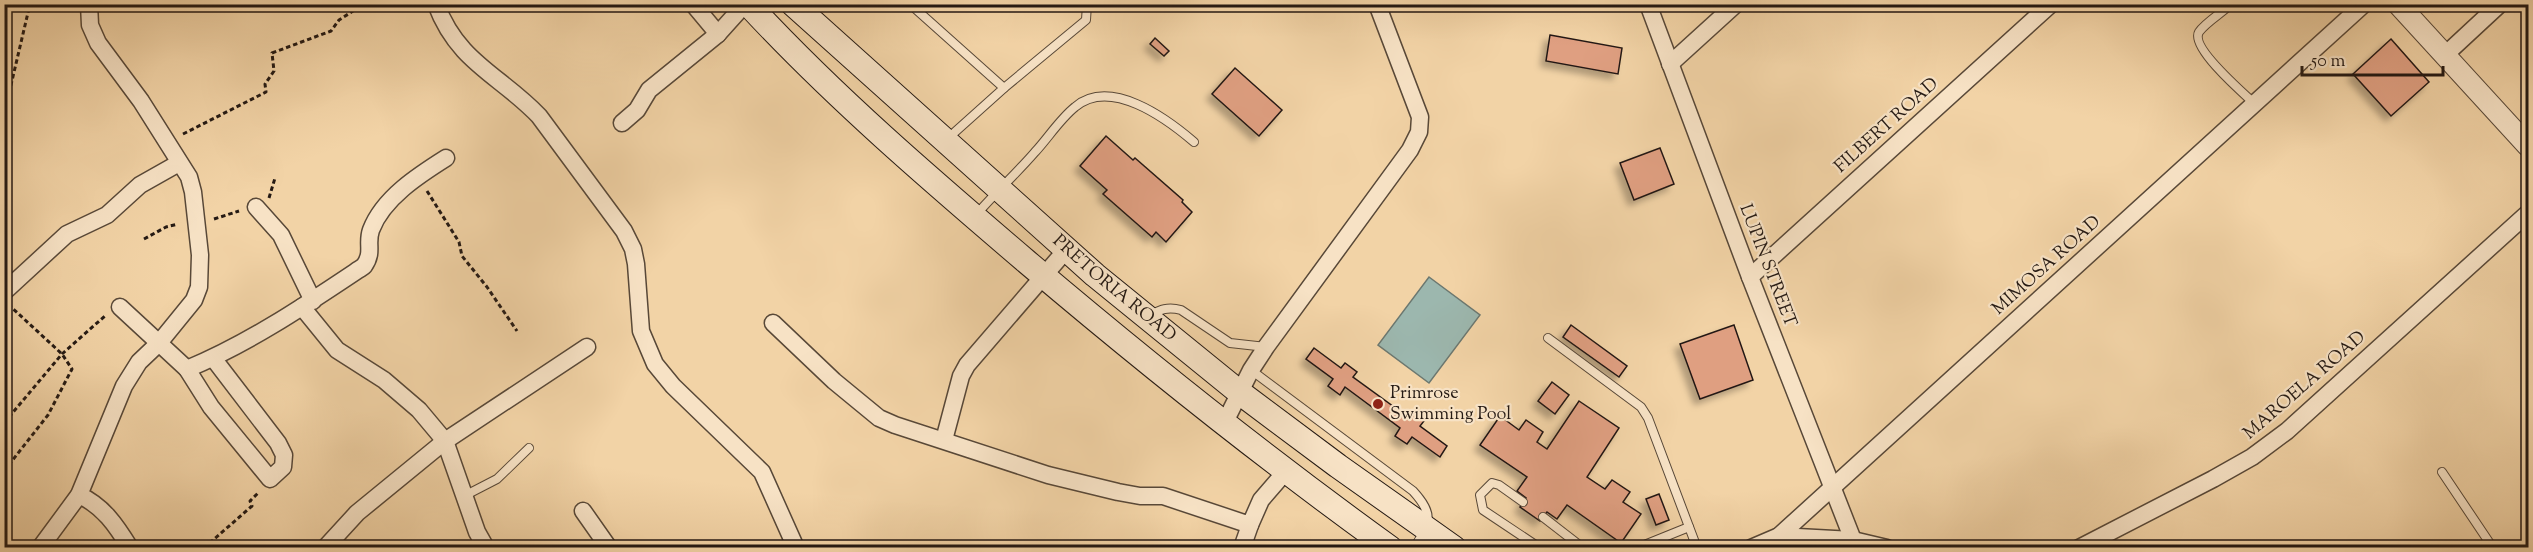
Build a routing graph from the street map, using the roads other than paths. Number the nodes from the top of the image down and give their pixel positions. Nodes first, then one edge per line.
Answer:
1 (89, 4) edge
2 (436, 4) edge
3 (693, 4) edge
4 (746, 4) edge
5 (910, 4) edge
6 (1087, 4) edge
7 (1377, 4) edge
8 (1648, 4) edge
9 (1736, 4) edge
10 (2051, 4) edge
11 (2231, 4) edge
12 (2364, 4) edge
13 (2398, 4) edge
14 (2500, 4) edge
15 (805, 7) edge
16 (718, 34) junction
17 (2445, 55) junction
18 (1670, 64) junction
19 (1004, 88) junction
20 (2255, 104) junction
21 (622, 123) dead end
22 (944, 141) junction
23 (1194, 142) dead end
24 (2529, 146) edge
25 (446, 158) dead end
26 (179, 163) junction
27 (998, 190) junction
28 (256, 207) road end
29 (2529, 213) edge
30 (974, 217) junction
31 (1066, 250) junction
32 (1043, 276) junction
33 (1750, 277) junction
34 (4, 292) edge
35 (307, 304) junction
36 (120, 307) road end
37 (1147, 316) junction
38 (773, 323) dead end
39 (1548, 338) dead end
40 (159, 343) junction
41 (586, 347) dead end
42 (1266, 347) junction
43 (213, 358) junction
44 (187, 369) junction
45 (1251, 370) junction
46 (1239, 392) junction
47 (1224, 424) junction
48 (944, 440) junction
49 (445, 441) junction
50 (529, 448) dead end
51 (1286, 471) junction
52 (2442, 472) dead end
53 (1833, 487) junction
54 (79, 495) junction
55 (466, 495) junction
56 (1523, 502) dead end
57 (584, 511) dead end
58 (1543, 517) dead end
59 (1250, 525) junction
60 (1689, 527) junction
61 (1779, 536) junction
62 (1420, 538) edge
63 (1853, 540) junction
64 (40, 548) edge
65 (130, 548) edge
66 (325, 548) edge
67 (486, 548) edge
68 (609, 548) edge
69 (796, 548) edge
70 (1242, 548) edge
71 (1390, 548) edge
72 (1454, 548) edge
73 (1540, 548) edge
74 (1582, 548) edge
75 (1637, 548) edge
76 (1697, 548) edge
77 (1751, 548) edge
78 (1887, 548) edge
79 (2079, 548) edge
80 (2493, 548) edge

1 - 26 street
2 - 69 street
3 - 16 street
4 - 16 street
4 - 30 main road, PRETORIA ROAD
5 - 19 lane
6 - 19 lane
7 - 42 street
8 - 18 street, LUPIN STREET
9 - 18 street
10 - 33 street, FILBERT ROAD
11 - 20 lane
12 - 20 street, MIMOSA ROAD
13 - 17 street
14 - 17 street
15 - 22 main road, PRETORIA ROAD
16 - 21 street
17 - 24 street
18 - 33 street, LUPIN STREET
19 - 22 lane
20 - 53 street, MIMOSA ROAD
22 - 27 main road, PRETORIA ROAD
23 - 27 lane
25 - 35 street
26 - 34 street
26 - 40 street
27 - 30 lane
27 - 31 main road, PRETORIA ROAD
28 - 35 street
29 - 79 street, MAROELA ROAD
30 - 32 main road, PRETORIA ROAD
31 - 32 street
31 - 37 main road, PRETORIA ROAD
32 - 47 main road, PRETORIA ROAD
32 - 48 street
33 - 53 street, LUPIN STREET
35 - 43 street
35 - 49 street
36 - 40 street
37 - 42 lane
37 - 46 main road, PRETORIA ROAD
38 - 48 street
39 - 60 lane
40 - 44 street
40 - 54 street
41 - 49 street
42 - 45 street
43 - 44 street
43 - 44 street
45 - 46 street
45 - 62 lane
46 - 47 street
46 - 62 main road, PRETORIA ROAD
47 - 51 main road, PRETORIA ROAD
48 - 59 street
49 - 55 street
49 - 66 street
50 - 55 lane
51 - 59 street
51 - 71 main road, PRETORIA ROAD
52 - 80 lane
53 - 61 street, MIMOSA ROAD
53 - 63 street, LUPIN STREET
54 - 64 street
54 - 65 street
55 - 67 street
56 - 73 lane
57 - 68 street
58 - 74 lane
59 - 70 street
60 - 75 lane
60 - 76 lane
61 - 63 street
61 - 77 street, MIMOSA ROAD
62 - 72 main road, PRETORIA ROAD
63 - 78 street

